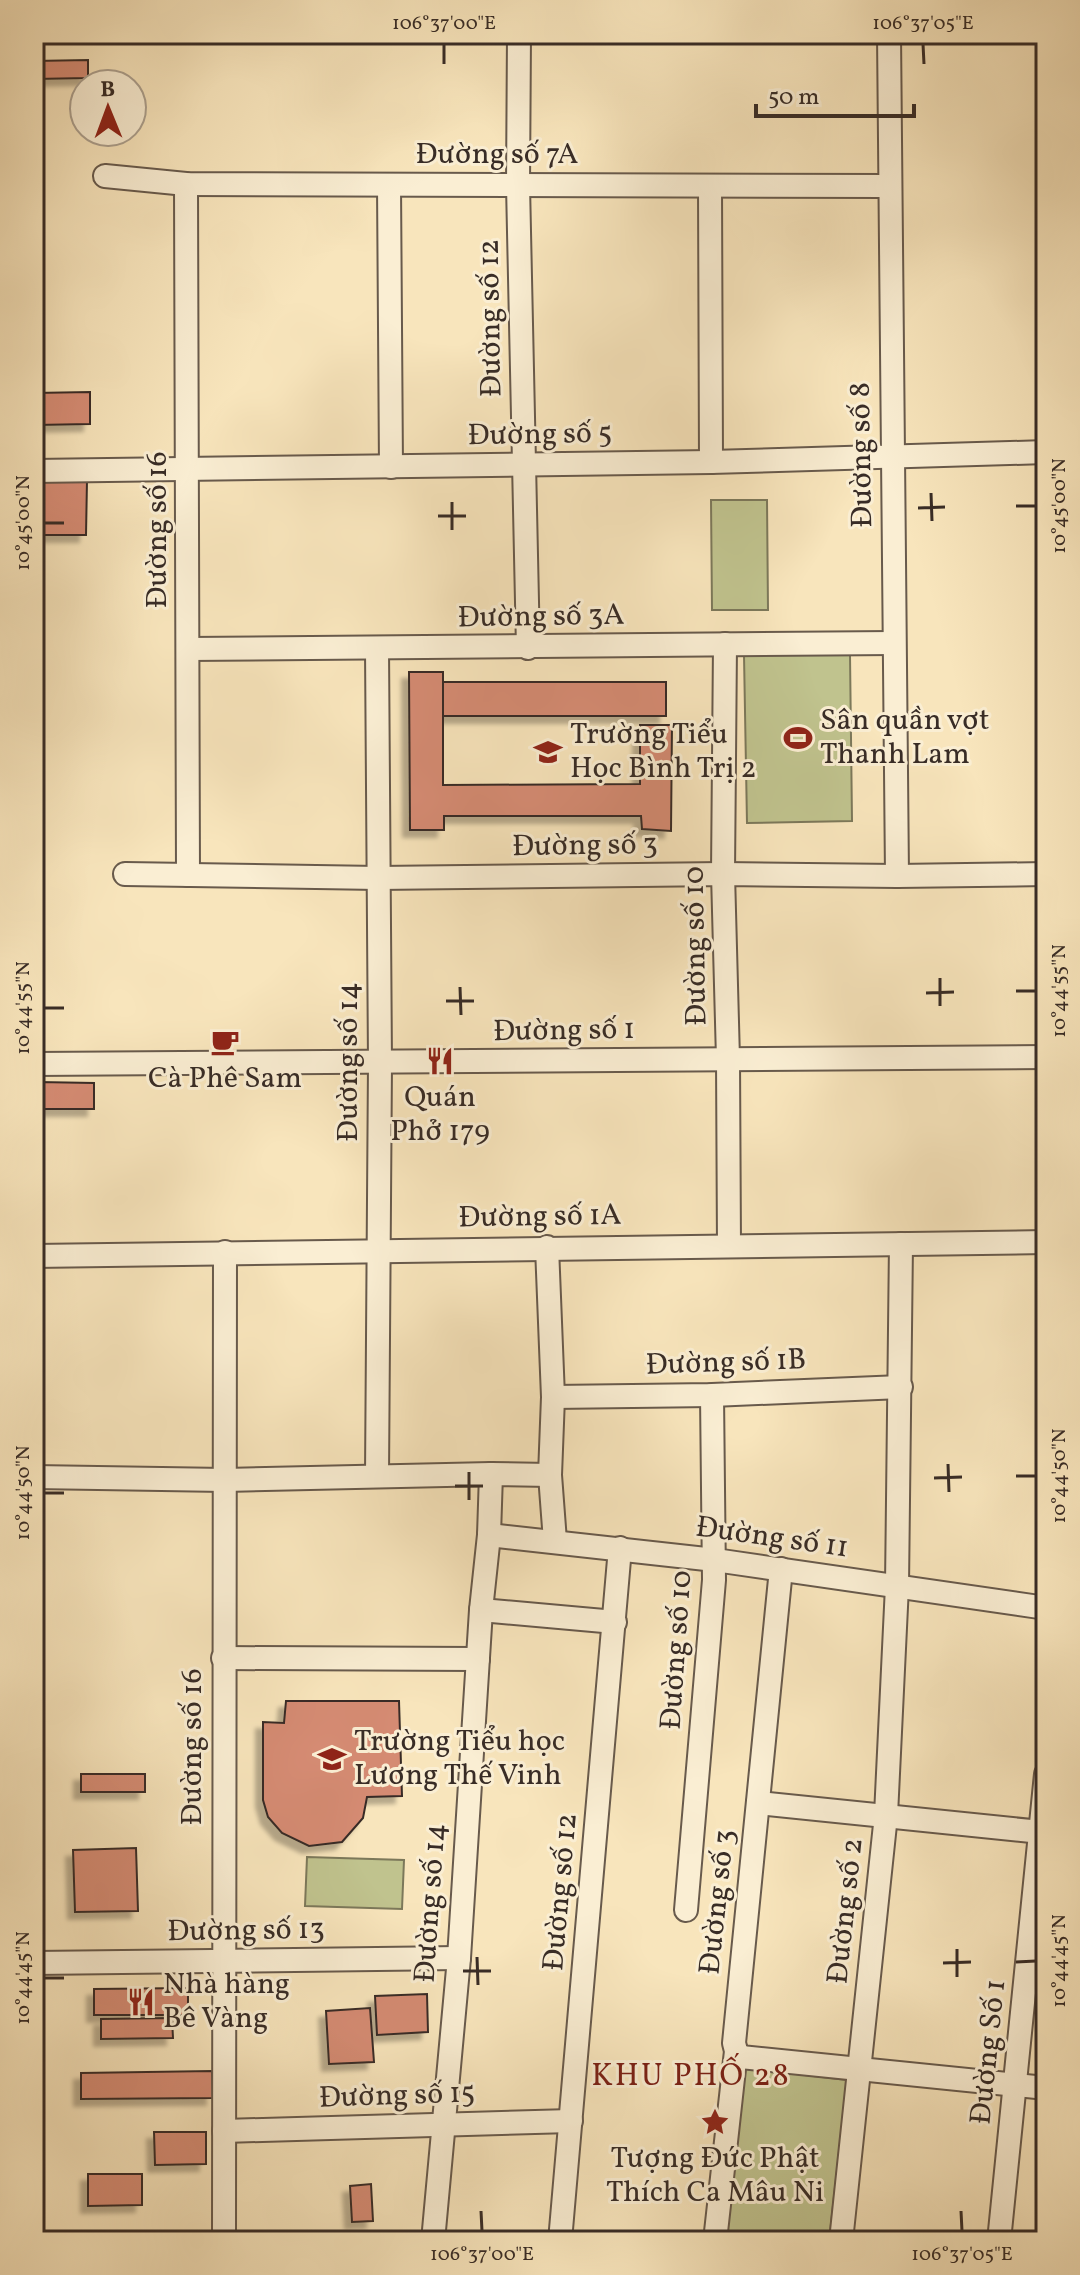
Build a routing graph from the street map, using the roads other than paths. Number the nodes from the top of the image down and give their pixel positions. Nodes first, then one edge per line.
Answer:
1 (519, 34) edge
2 (889, 34) edge
3 (105, 176) dead end
4 (186, 184) junction
5 (389, 185) junction
6 (518, 185) junction
7 (710, 186) junction
8 (889, 186) junction
9 (1046, 452) edge
10 (891, 459) junction
11 (711, 462) junction
12 (524, 466) junction
13 (391, 467) junction
14 (187, 469) junction
15 (34, 471) edge
16 (894, 643) junction
17 (725, 644) junction
18 (377, 648) junction
19 (528, 648) junction
20 (188, 649) junction
21 (125, 874) dead end
22 (723, 874) junction
23 (1046, 874) edge
24 (188, 875) junction
25 (897, 876) junction
26 (378, 878) junction
27 (1046, 1057) edge
28 (728, 1059) junction
29 (380, 1063) junction
30 (34, 1064) edge
31 (1046, 1242) edge
32 (901, 1244) junction
33 (729, 1246) junction
34 (547, 1247) junction
35 (379, 1250) junction
36 (225, 1252) junction
37 (34, 1256) edge
38 (901, 1387) junction
39 (712, 1395) junction
40 (553, 1397) junction
41 (491, 1474) junction
42 (550, 1475) junction
43 (377, 1476) junction
44 (34, 1477) edge
45 (225, 1480) junction
46 (489, 1535) junction
47 (555, 1541) junction
48 (620, 1548) junction
49 (715, 1560) junction
50 (781, 1569) junction
51 (897, 1586) junction
52 (1046, 1608) edge
53 (481, 1610) junction
54 (615, 1622) junction
55 (223, 1658) junction
56 (478, 1659) junction
57 (1046, 1774) edge
58 (758, 1803) junction
59 (886, 1815) junction
60 (1041, 1832) junction
61 (686, 1910) dead end
62 (459, 1958) junction
63 (223, 1962) junction
64 (34, 1963) edge
65 (736, 2051) junction
66 (859, 2070) junction
67 (1016, 2086) junction
68 (1046, 2088) edge
69 (571, 2121) junction
70 (443, 2124) junction
71 (224, 2131) junction
72 (224, 2241) edge
73 (433, 2241) edge
74 (560, 2241) edge
75 (715, 2241) edge
76 (841, 2241) edge
77 (999, 2241) edge

1 - 6 street, Đường số 12
2 - 8 street, Đường số 8
3 - 4 street, Đường số 7A
4 - 5 street, Đường số 7A
4 - 14 street, Đường số 16
5 - 6 street, Đường số 7A
5 - 13 street
6 - 7 street, Đường số 7A
6 - 12 street, Đường số 12
7 - 8 street, Đường số 7A
7 - 11 street
8 - 10 street, Đường số 8
9 - 10 street, Đường số 5
10 - 11 street, Đường số 5
10 - 16 street, Đường số 8
11 - 12 street, Đường số 5
12 - 13 street, Đường số 5
12 - 19 street, Đường số 12
13 - 14 street, Đường số 5
14 - 15 street, Đường số 5
14 - 20 street, Đường số 16
16 - 17 street, Đường số 3A
16 - 25 street, Đường số 8
17 - 19 street, Đường số 3A
17 - 22 street, Đường số 10
18 - 19 street, Đường số 3A
18 - 20 street, Đường số 3A
18 - 26 street, Đường số 14
20 - 24 street, Đường số 16
21 - 24 street, Đường số 3
22 - 25 street, Đường số 3
22 - 26 street, Đường số 3
22 - 28 street, Đường số 10
23 - 25 street, Đường số 3
24 - 26 street, Đường số 3
26 - 29 street, Đường số 14
27 - 28 street, Đường số 1
28 - 29 street, Đường số 1
28 - 33 street, Đường số 10
29 - 30 street, Đường số 1
29 - 35 street, Đường số 14
31 - 32 street, Đường số 1A
32 - 33 street, Đường số 1A
32 - 38 street
33 - 34 street, Đường số 1A
34 - 35 street, Đường số 1A
34 - 40 street
35 - 36 street, Đường số 1A
35 - 43 street, Đường số 14
36 - 37 street, Đường số 1A
36 - 45 street, Đường số 16
38 - 39 street, Đường số 1B
38 - 51 street
39 - 40 street, Đường số 1B
39 - 49 street, Đường số 10
40 - 42 street
41 - 42 street
41 - 43 street
41 - 46 street, Đường số 14
42 - 47 street
43 - 45 street
44 - 45 street
45 - 55 street, Đường số 16
46 - 47 street, Đường số 11
46 - 53 street, Đường số 14
47 - 48 street, Đường số 11
48 - 49 street, Đường số 11
48 - 54 street, Đường số 12
49 - 50 street, Đường số 11
49 - 61 street, Đường số 10
50 - 51 street, Đường số 11
50 - 58 street, Đường số 3
51 - 52 street, Đường số 11
51 - 59 street, Đường số 2
53 - 54 street
53 - 56 street, Đường số 14
54 - 69 street, Đường số 12
55 - 56 street
55 - 63 street, Đường số 16
56 - 62 street, Đường số 14
57 - 60 street, Đường Số 1
58 - 59 street
58 - 65 street, Đường số 3
59 - 60 street
59 - 66 street, Đường số 2
60 - 67 street, Đường Số 1
62 - 63 street, Đường số 13
62 - 70 street, Đường số 14
63 - 64 street, Đường số 13
63 - 71 street, Đường số 16
65 - 66 street
65 - 75 street, Đường số 3
66 - 67 street
66 - 76 street, Đường số 2
67 - 68 street
67 - 77 street, Đường Số 1
69 - 70 street, Đường số 15
69 - 74 street, Đường số 12
70 - 71 street, Đường số 15
70 - 73 street, Đường số 14
71 - 72 street, Đường số 16

